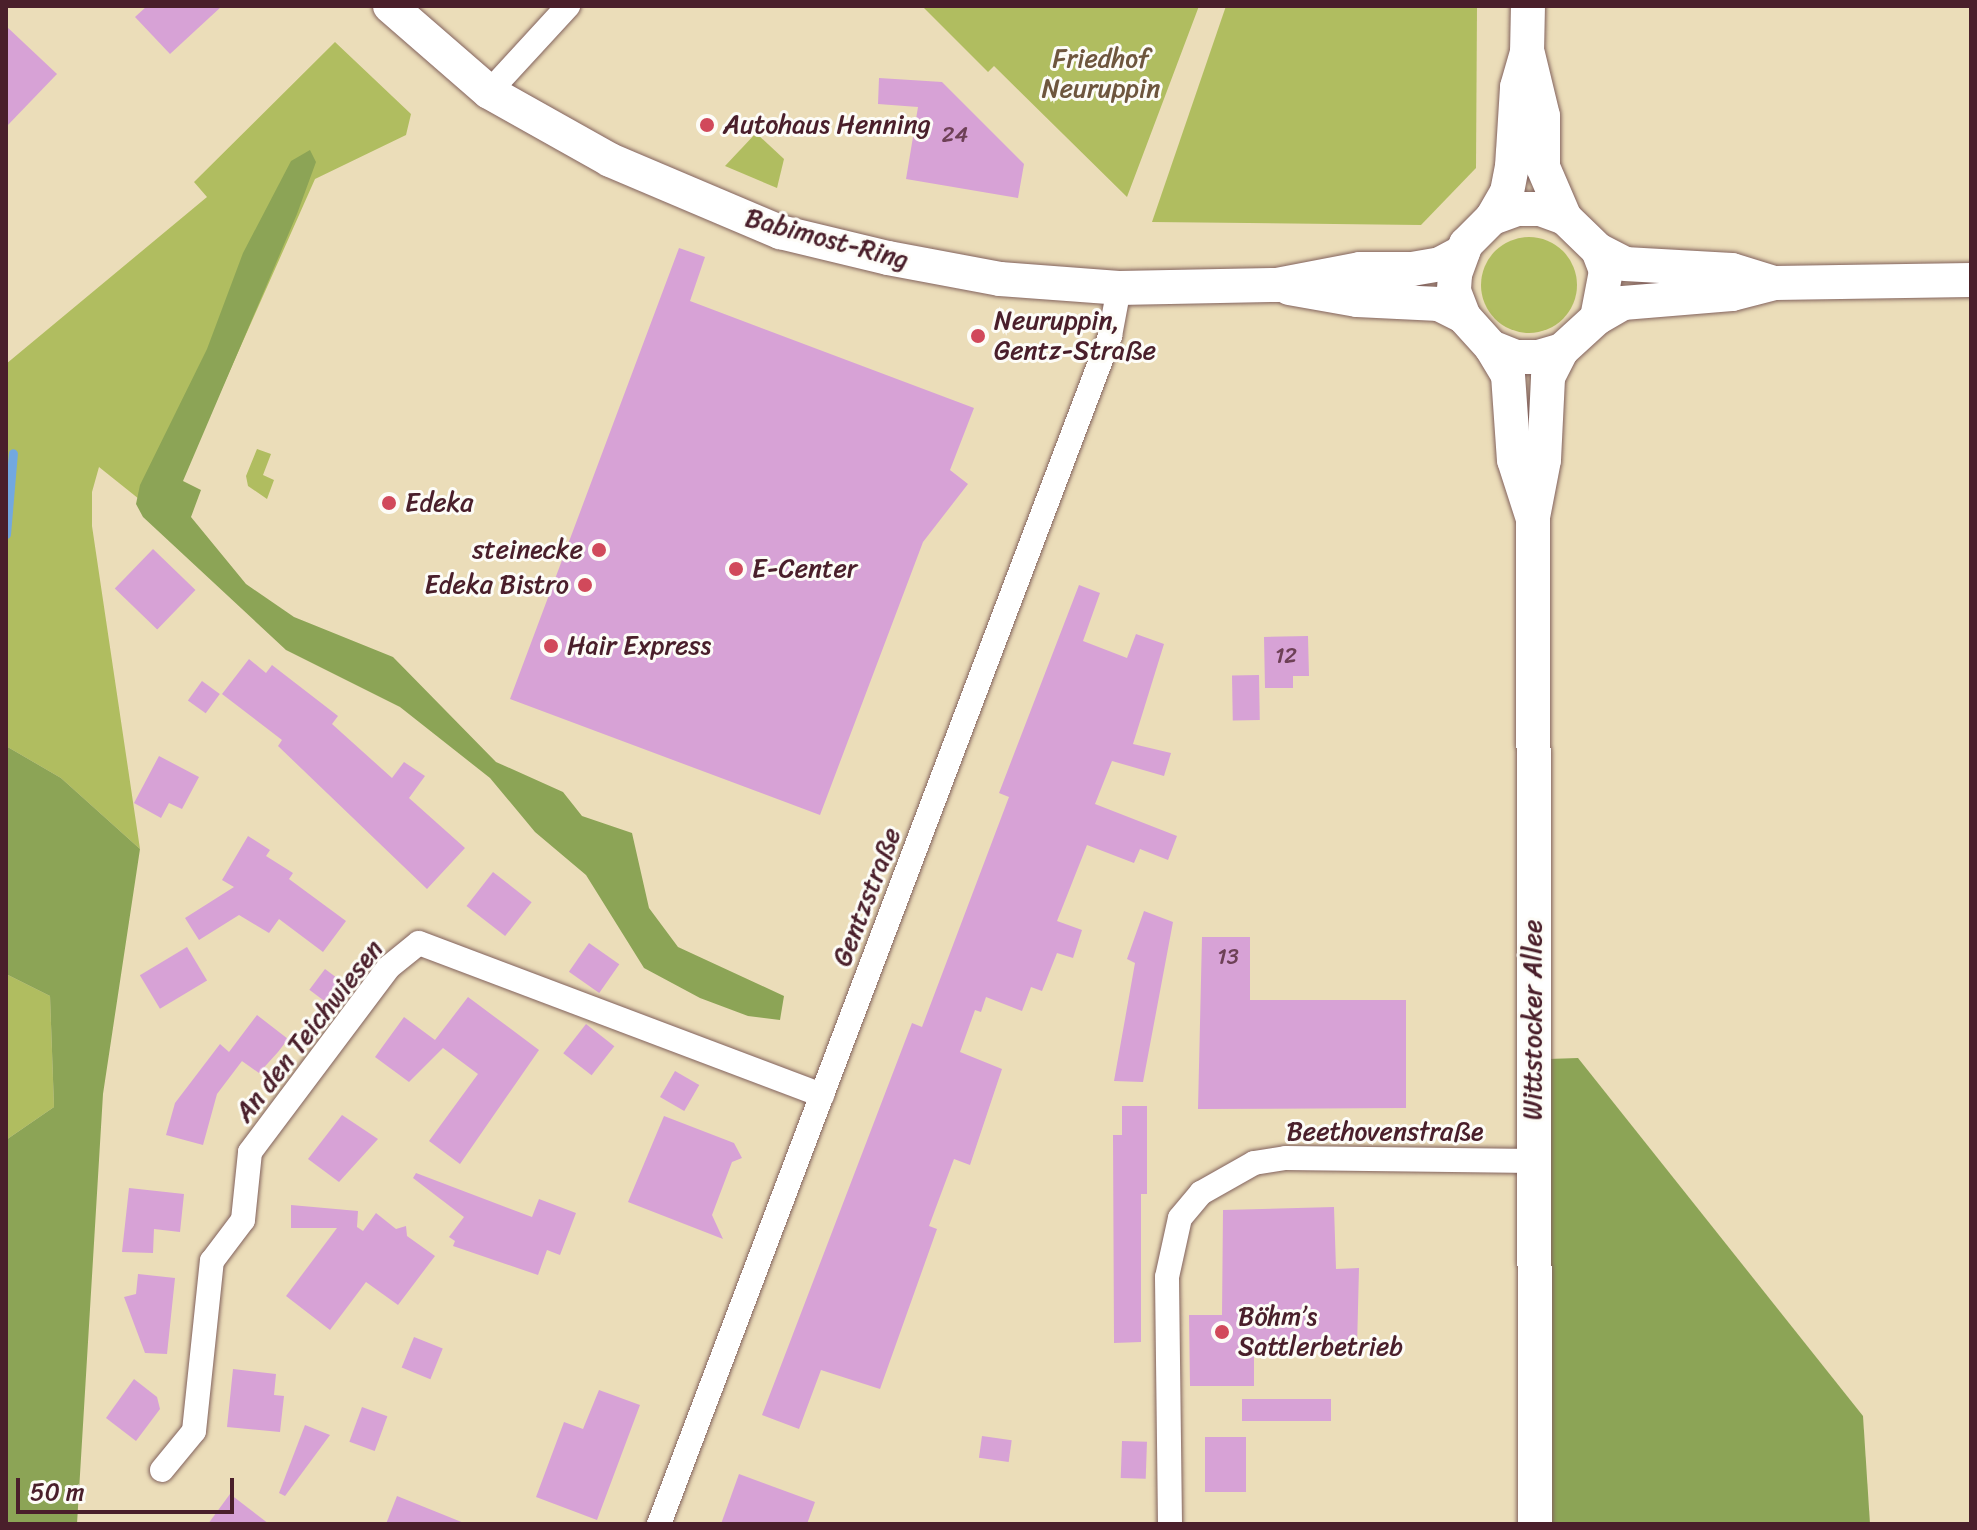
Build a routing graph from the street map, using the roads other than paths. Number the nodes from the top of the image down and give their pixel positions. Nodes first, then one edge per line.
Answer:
1 (390, 6) edge
2 (568, 6) edge
3 (1528, 6) edge
4 (1527, 53) junction
5 (489, 92) junction
6 (1492, 218) junction
7 (1565, 218) junction
8 (1598, 250) junction
9 (1463, 252) junction
10 (1971, 280) edge
11 (1775, 283) junction
12 (1277, 285) junction
13 (1119, 288) junction
14 (1464, 317) junction
15 (1597, 318) junction
16 (1491, 347) junction
17 (1562, 350) junction
18 (1533, 517) junction
19 (822, 1095) junction
20 (1534, 1161) junction
21 (162, 1470) dead end
22 (659, 1524) edge
23 (1170, 1524) edge
24 (1535, 1524) edge

1 - 5 main road, Babimost-Ring
2 - 5 street
3 - 4 main road
4 - 6 main road
4 - 7 main road
5 - 13 main road, Babimost-Ring
6 - 7 main road
6 - 9 main road
7 - 8 main road
8 - 11 main road
8 - 15 main road
9 - 12 main road, Babimost-Ring
9 - 14 main road
10 - 11 main road
11 - 15 main road
12 - 13 main road, Babimost-Ring
12 - 14 main road, Babimost-Ring
13 - 19 street, Gentzstraße
14 - 16 main road
15 - 17 main road
16 - 17 main road
16 - 18 main road
17 - 18 main road
18 - 20 main road, Wittstocker Allee
19 - 21 street, An den Teichwiesen
19 - 22 street, Gentzstraße
20 - 23 street, Beethovenstraße
20 - 24 main road, Wittstocker Allee

